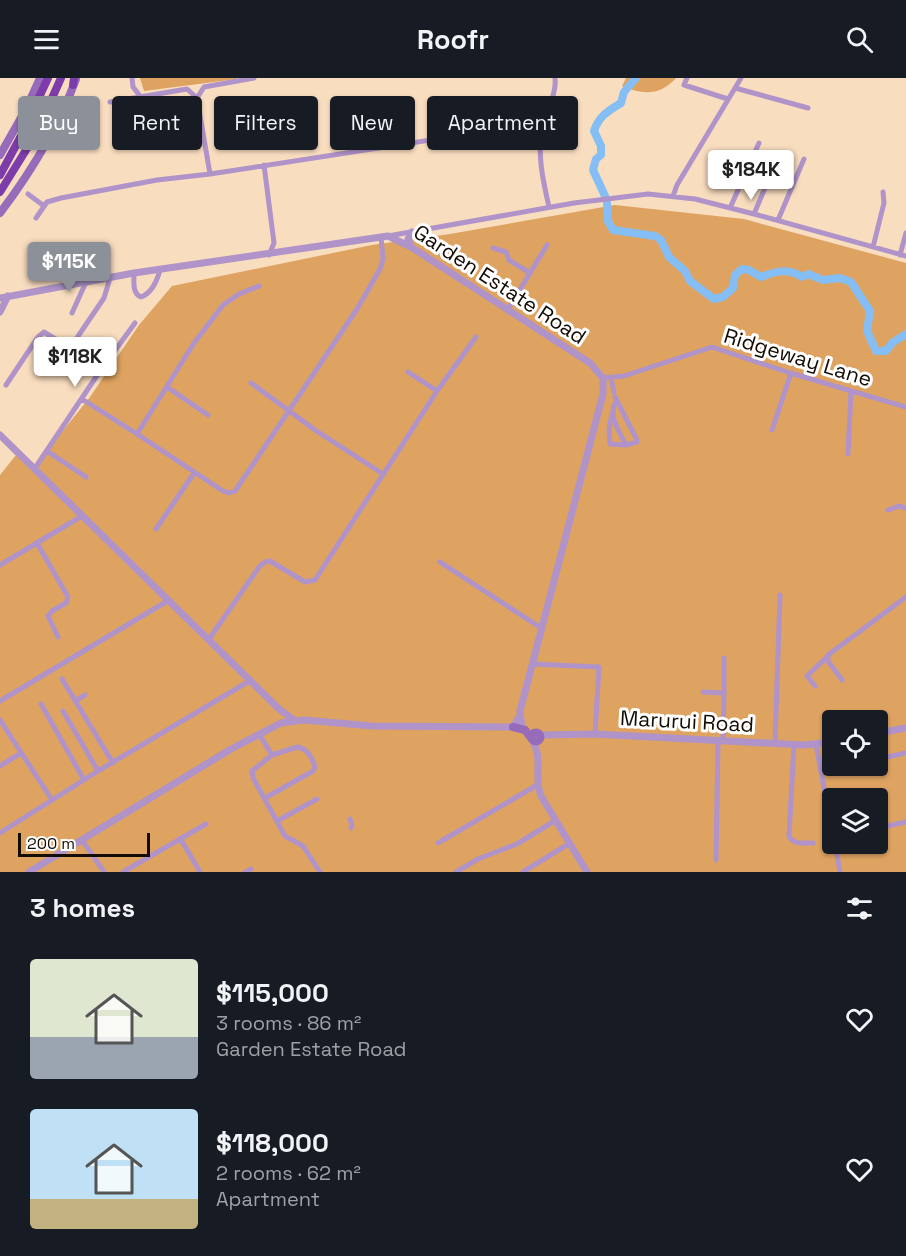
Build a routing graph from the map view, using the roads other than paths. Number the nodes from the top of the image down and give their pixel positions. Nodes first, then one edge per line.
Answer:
1 (40, 78) edge
2 (48, 78) edge
3 (61, 78) edge
4 (132, 78) edge
5 (254, 78) edge
6 (555, 78) edge
7 (687, 78) edge
8 (741, 78) edge
9 (75, 80) edge
10 (735, 88) junction
11 (140, 96) joint
12 (195, 96) edge
13 (198, 96) edge
14 (553, 96) edge
15 (728, 99) junction
16 (808, 108) dead end
17 (202, 127) edge
18 (427, 140) edge
19 (759, 143) dead end
20 (541, 150) edge
21 (0, 155) edge
22 (804, 159) dead end
23 (752, 160) junction
24 (765, 163) dead end
25 (264, 165) junction
26 (210, 174) junction
27 (0, 175) edge
28 (770, 176) dead end
29 (0, 192) edge
30 (882, 192) dead end
31 (28, 194) dead end
32 (673, 196) junction
33 (44, 206) junction
34 (549, 207) junction
35 (730, 208) junction
36 (0, 213) edge
37 (754, 214) junction
38 (36, 218) dead end
39 (778, 220) junction
40 (412, 232) junction
41 (906, 233) edge
42 (384, 236) junction
43 (274, 243) junction
44 (547, 245) dead end
45 (411, 247) junction
46 (873, 247) junction
47 (494, 248) dead end
48 (284, 252) junction
49 (269, 255) junction
50 (903, 256) edge
51 (160, 270) junction
52 (134, 273) junction
53 (531, 273) junction
54 (110, 278) junction
55 (86, 282) junction
56 (259, 286) dead end
57 (4, 297) edge
58 (507, 311) junction
59 (0, 312) edge
60 (72, 313) dead end
61 (135, 323) dead end
62 (476, 337) dead end
63 (70, 348) junction
64 (100, 371) junction
65 (408, 372) dead end
66 (791, 373) junction
67 (607, 378) junction
68 (251, 383) dead end
69 (6, 385) dead end
70 (167, 387) junction
71 (851, 391) junction
72 (437, 392) junction
73 (615, 397) junction
74 (82, 399) junction
75 (906, 407) edge
76 (289, 411) junction
77 (612, 414) junction
78 (208, 415) dead end
79 (772, 430) dead end
80 (137, 434) junction
81 (0, 435) edge
82 (626, 445) junction
83 (48, 451) junction
84 (848, 454) dead end
85 (35, 468) junction
86 (194, 473) junction
87 (383, 474) junction
88 (86, 477) dead end
89 (906, 508) edge
90 (888, 510) dead end
91 (82, 516) junction
92 (156, 530) dead end
93 (37, 543) junction
94 (440, 562) dead end
95 (0, 565) edge
96 (780, 595) dead end
97 (906, 597) edge
98 (169, 600) junction
99 (541, 628) junction
100 (58, 637) dead end
101 (209, 639) junction
102 (828, 656) junction
103 (724, 658) dead end
104 (532, 664) junction
105 (62, 679) dead end
106 (251, 680) junction
107 (842, 680) dead end
108 (815, 686) dead end
109 (703, 692) dead end
110 (724, 693) junction
111 (85, 695) dead end
112 (0, 701) edge
113 (75, 701) junction
114 (41, 704) dead end
115 (279, 709) junction
116 (63, 711) dead end
117 (0, 720) edge
118 (294, 720) junction
119 (281, 723) junction
120 (520, 728) junction
121 (906, 729) edge
122 (888, 732) edge
123 (259, 734) junction
124 (595, 734) junction
125 (536, 737) junction
126 (721, 741) junction
127 (775, 743) junction
128 (794, 744) junction
129 (822, 744) edge
130 (816, 745) junction
131 (21, 753) junction
132 (906, 753) edge
133 (272, 755) junction
134 (888, 757) edge
135 (112, 763) junction
136 (0, 765) edge
137 (98, 771) junction
138 (84, 780) junction
139 (537, 785) junction
140 (824, 788) edge
141 (265, 798) junction
142 (317, 799) dead end
143 (52, 800) junction
144 (350, 819) dead end
145 (556, 820) junction
146 (277, 821) junction
147 (906, 822) edge
148 (206, 824) dead end
149 (888, 826) edge
150 (351, 828) dead end
151 (0, 833) edge
152 (180, 838) junction
153 (82, 840) junction
154 (438, 843) dead end
155 (570, 843) junction
156 (813, 843) dead end
157 (837, 854) edge
158 (716, 860) dead end
159 (29, 872) edge
160 (104, 872) edge
161 (123, 872) edge
162 (200, 872) edge
163 (320, 872) edge
164 (456, 872) edge
165 (523, 872) edge
166 (587, 872) edge
167 (840, 872) edge

1 - 21 main road
2 - 27 highway
3 - 29 highway
4 - 11 street
5 - 13 street
6 - 14 street
7 - 15 street
8 - 10 street
9 - 36 main road
10 - 15 street
10 - 16 street
11 - 12 street
15 - 32 street
17 - 26 street
18 - 25 street
19 - 23 street
20 - 34 street
22 - 39 street
23 - 24 street
23 - 35 street
25 - 26 street
25 - 43 street
26 - 33 street
28 - 37 street
30 - 46 street
31 - 33 street
32 - 34 street
32 - 35 street
33 - 38 street
34 - 40 street
35 - 37 street
37 - 39 street
39 - 46 street
40 - 42 street
40 - 45 street
41 - 50 street
42 - 45 street, Garden Estate Road
42 - 48 street, Garden Estate Road
42 - 76 street
43 - 48 street
43 - 49 street
44 - 53 street
45 - 58 street, Garden Estate Road
46 - 50 street
47 - 53 street
48 - 49 street, Garden Estate Road
49 - 51 street, Garden Estate Road
51 - 52 street, Garden Estate Road
51 - 52 street
52 - 54 street, Garden Estate Road
53 - 58 street
54 - 55 street, Garden Estate Road
54 - 63 street
55 - 57 street, Garden Estate Road
55 - 60 street
56 - 70 street
57 - 59 street
58 - 67 street, Garden Estate Road
61 - 64 street
62 - 72 street
63 - 64 street
63 - 69 street
64 - 74 street
65 - 72 street
66 - 67 street, Ridgeway Lane
66 - 71 street, Ridgeway Lane
66 - 79 street
67 - 73 street
67 - 99 street
68 - 76 street
70 - 78 street
70 - 80 street
71 - 75 street, Ridgeway Lane
71 - 84 street
72 - 87 street
73 - 77 street
73 - 82 street
74 - 80 street
74 - 83 street
76 - 86 street
76 - 87 street
77 - 82 street
77 - 82 street
80 - 86 street
81 - 85 street
83 - 85 street
83 - 88 street
85 - 91 street
86 - 92 street
87 - 101 street
89 - 90 street
91 - 93 street
91 - 98 street
93 - 95 street
93 - 100 street
94 - 99 street
96 - 127 street
97 - 102 street
98 - 101 street
98 - 112 street
99 - 104 street
101 - 106 street
102 - 107 street
102 - 108 street
103 - 110 street
104 - 120 street
104 - 124 street
105 - 113 street
106 - 115 street
106 - 135 street
109 - 110 street
110 - 126 street
111 - 113 street
113 - 135 street
114 - 138 street
115 - 118 street
115 - 119 street
116 - 137 street
117 - 131 street
118 - 119 street
118 - 120 street
119 - 123 street
120 - 125 main road
121 - 122 street
123 - 133 street
123 - 153 street
124 - 125 street, Marurui Road
124 - 126 street, Marurui Road
125 - 139 street
126 - 127 street, Marurui Road
126 - 158 street
127 - 128 street, Marurui Road
128 - 130 street, Marurui Road
128 - 156 street
129 - 130 street, Marurui Road
130 - 140 street
131 - 136 street
131 - 143 street
132 - 134 street
133 - 141 street
133 - 141 street
135 - 137 street
137 - 138 street
138 - 143 street
139 - 145 street
139 - 154 street
141 - 146 street
142 - 146 street
143 - 151 street
144 - 150 street
145 - 155 street
145 - 164 street
146 - 163 street
147 - 149 street
148 - 152 street
152 - 161 street
152 - 162 street
153 - 159 street
153 - 160 street
155 - 165 street
155 - 166 street
157 - 167 street

